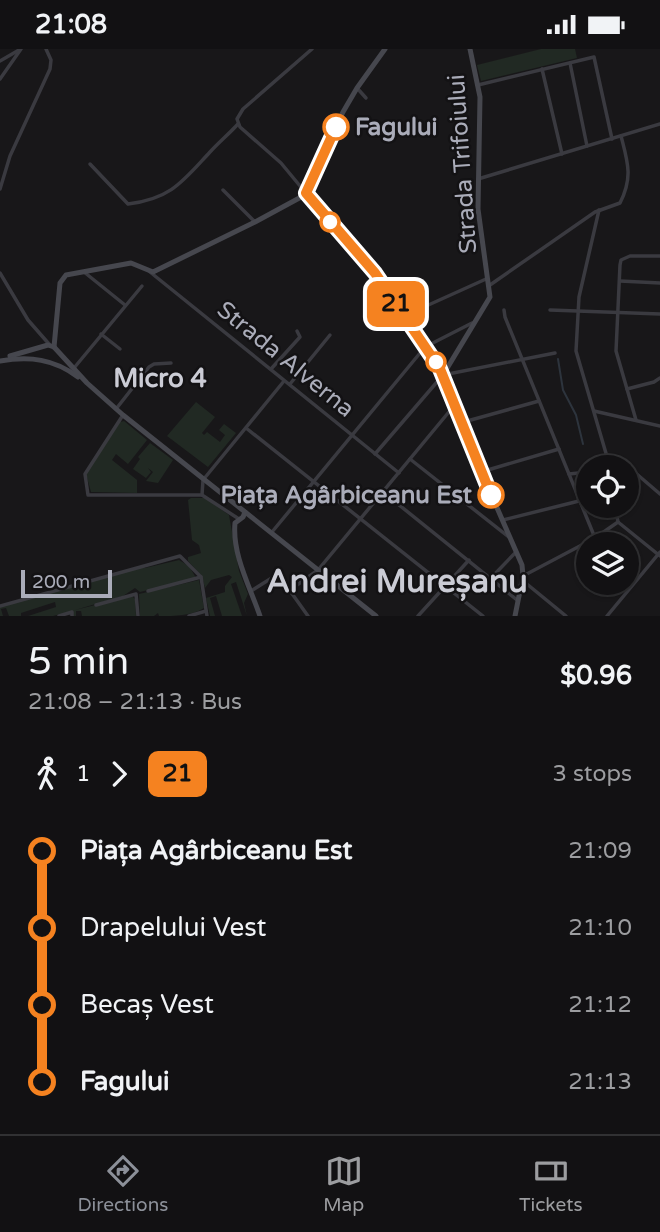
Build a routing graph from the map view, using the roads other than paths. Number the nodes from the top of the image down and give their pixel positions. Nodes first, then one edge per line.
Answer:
1 (21, 49) edge
2 (46, 49) edge
3 (312, 49) edge
4 (385, 49) edge
5 (470, 49) edge
6 (0, 61) edge
7 (569, 62) junction
8 (542, 69) junction
9 (0, 79) edge
10 (478, 85) junction
11 (357, 88) junction
12 (366, 98) dead end
13 (238, 124) junction
14 (660, 124) edge
15 (621, 136) junction
16 (612, 139) junction
17 (587, 146) junction
18 (562, 154) junction
19 (90, 164) dead end
20 (478, 179) junction
21 (0, 188) edge
22 (223, 190) dead end
23 (306, 193) junction
24 (599, 210) junction
25 (255, 222) junction
26 (660, 256) edge
27 (84, 272) junction
28 (150, 272) junction
29 (0, 273) edge
30 (488, 278) junction
31 (619, 281) junction
32 (660, 283) edge
33 (142, 286) dead end
34 (489, 286) junction
35 (125, 305) junction
36 (504, 310) dead end
37 (550, 310) dead end
38 (578, 311) junction
39 (618, 312) junction
40 (660, 314) edge
41 (404, 316) junction
42 (477, 321) junction
43 (297, 331) dead end
44 (101, 334) junction
45 (330, 335) dead end
46 (52, 346) junction
47 (425, 347) junction
48 (120, 349) dead end
49 (555, 353) dead end
50 (0, 360) edge
51 (524, 360) junction
52 (171, 363) dead end
53 (74, 368) junction
54 (271, 369) junction
55 (443, 375) junction
56 (660, 377) edge
57 (284, 381) junction
58 (87, 383) junction
59 (290, 384) junction
60 (627, 389) junction
61 (539, 401) junction
62 (454, 406) junction
63 (116, 409) junction
64 (594, 411) junction
65 (123, 415) junction
66 (636, 420) junction
67 (460, 423) junction
68 (660, 426) edge
69 (246, 428) junction
70 (352, 435) junction
71 (559, 449) junction
72 (375, 454) junction
73 (607, 455) edge
74 (410, 459) junction
75 (481, 472) junction
76 (399, 473) junction
77 (576, 473) edge
78 (569, 474) junction
79 (639, 476) edge
80 (203, 480) junction
81 (313, 482) junction
82 (576, 491) edge
83 (383, 492) junction
84 (660, 494) edge
85 (202, 495) junction
86 (576, 502) edge
87 (245, 512) junction
88 (251, 517) junction
89 (617, 518) edge
90 (239, 519) junction
91 (360, 520) junction
92 (503, 520) junction
93 (618, 523) junction
94 (604, 532) edge
95 (272, 533) junction
96 (512, 540) junction
97 (576, 549) edge
98 (516, 551) junction
99 (659, 554) edge
100 (469, 560) junction
101 (318, 570) junction
102 (201, 577) junction
103 (491, 578) junction
104 (523, 578) junction
105 (445, 586) junction
106 (290, 590) junction
107 (148, 591) dead end
108 (251, 591) junction
109 (517, 600) junction
110 (96, 605) dead end
111 (0, 606) edge
112 (559, 610) junction
113 (206, 614) edge
114 (59, 616) edge
115 (72, 616) edge
116 (138, 616) edge
117 (189, 616) edge
118 (260, 616) edge
119 (308, 616) edge
120 (376, 616) edge
121 (418, 616) edge
122 (483, 616) edge
123 (515, 616) edge
124 (554, 616) edge
125 (566, 616) edge
126 (607, 616) edge

1 - 6 street
1 - 9 street
2 - 21 street
3 - 13 street
4 - 11 main road
5 - 10 main road, Strada Trifoiului
7 - 8 street
7 - 16 street
7 - 17 street
8 - 10 street
8 - 18 street
10 - 20 main road, Strada Trifoiului
11 - 12 street
11 - 23 main road
13 - 19 street
13 - 23 street
14 - 15 street
15 - 16 street
15 - 24 street
16 - 17 street
17 - 18 street
18 - 20 street
20 - 30 main road, Strada Trifoiului
22 - 25 street
23 - 25 main road
23 - 41 main road
24 - 34 street
24 - 38 street
25 - 28 main road
26 - 31 street
27 - 28 main road
27 - 35 street
27 - 46 main road
28 - 54 street, Strada Alverna
29 - 46 street
30 - 34 main road, Strada Trifoiului
30 - 41 street
31 - 32 street
31 - 39 street
33 - 35 street
34 - 42 main road
35 - 44 street
36 - 51 street
37 - 38 street
38 - 39 street
38 - 64 street
39 - 40 street
39 - 60 street
41 - 47 main road
42 - 47 street
42 - 55 main road
43 - 54 street
44 - 48 street
44 - 53 street
45 - 59 street
46 - 50 main road
46 - 53 main road
47 - 55 main road
47 - 70 street
49 - 51 street
50 - 58 main road
51 - 55 street
51 - 61 street
52 - 63 street
53 - 58 main road
54 - 57 street, Strada Alverna
55 - 62 main road
55 - 72 street
56 - 60 street
57 - 59 street, Strada Alverna
57 - 69 street
58 - 63 main road
59 - 70 street, Strada Alverna
60 - 66 street
61 - 67 street
61 - 71 street
62 - 67 main road
62 - 74 street
63 - 65 main road
64 - 66 street
64 - 73 street
65 - 80 main road
65 - 85 street
66 - 68 street
67 - 75 main road
69 - 80 street
69 - 81 street
70 - 72 street, Strada Alverna
70 - 81 street
71 - 75 street
71 - 78 street
72 - 76 street, Strada Alverna
74 - 76 street
74 - 96 street
75 - 92 main road
76 - 83 street
77 - 78 street
78 - 82 street
79 - 84 street
80 - 85 street
80 - 87 main road
81 - 91 street
81 - 95 street
83 - 91 street
83 - 100 street
85 - 90 street
86 - 92 street
87 - 88 main road
87 - 90 main road
88 - 90 main road
88 - 95 main road
89 - 93 street
90 - 108 main road
91 - 101 street
91 - 105 street
92 - 96 main road
93 - 94 street
93 - 99 street
95 - 101 main road
96 - 98 main road
97 - 104 street
98 - 103 street
98 - 104 main road
99 - 126 street
100 - 103 street
100 - 105 street
101 - 106 street
101 - 120 main road
102 - 107 street
102 - 111 street
102 - 113 street
103 - 109 street
104 - 109 main road
104 - 112 street
105 - 121 street
105 - 122 street
106 - 108 street
106 - 119 street
108 - 118 main road
109 - 123 main road
110 - 116 street
112 - 124 street
112 - 125 street
113 - 117 street
114 - 115 street

